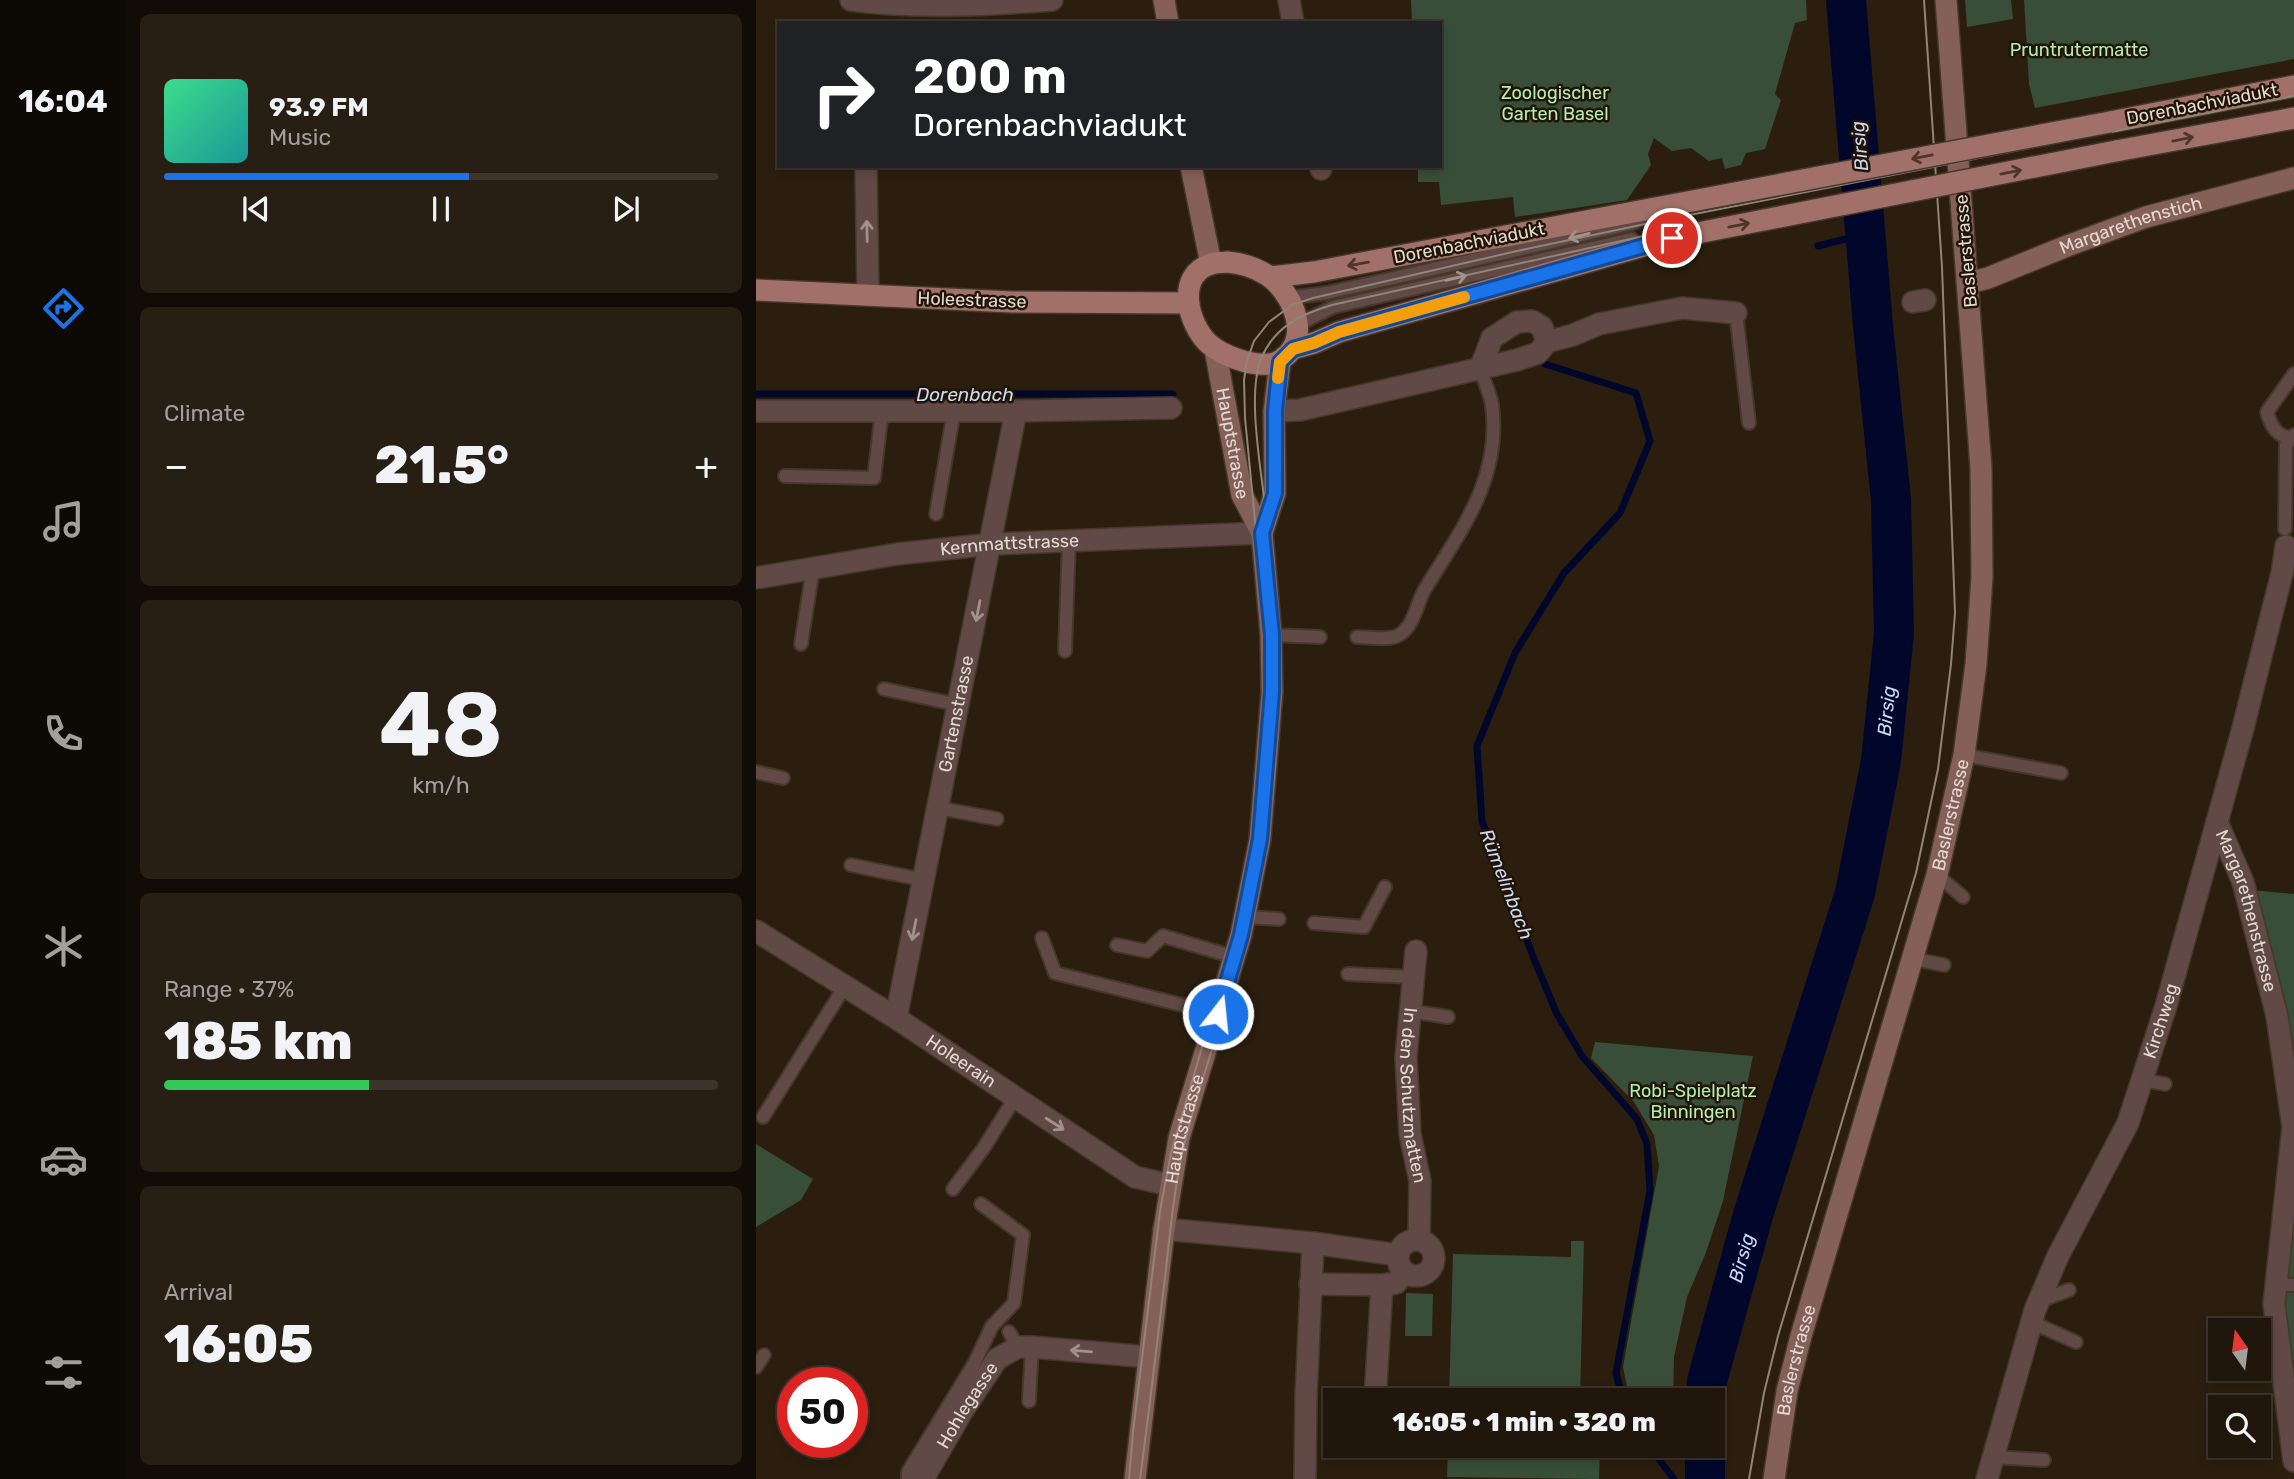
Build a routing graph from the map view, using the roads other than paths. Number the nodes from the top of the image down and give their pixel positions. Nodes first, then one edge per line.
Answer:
1 (1052, 0) edge
2 (1164, 0) edge
3 (1289, 0) edge
4 (1946, 0) edge
5 (860, 8) edge
6 (1168, 21) edge
7 (1293, 21) edge
8 (2294, 86) edge
9 (2294, 118) edge
10 (866, 168) edge
11 (1191, 168) edge
12 (2294, 178) edge
13 (1666, 206) junction
14 (1672, 238) junction
15 (1211, 264) junction
16 (1270, 277) junction
17 (1969, 283) junction
18 (756, 290) edge
19 (868, 295) junction
20 (1287, 298) junction
21 (1188, 303) junction
22 (1736, 313) joint
23 (1297, 325) junction
24 (1547, 342) junction
25 (1215, 349) junction
26 (1286, 355) junction
27 (1480, 369) junction
28 (2294, 374) edge
29 (1171, 408) dead end
30 (756, 411) edge
31 (882, 411) junction
32 (954, 411) junction
33 (1016, 411) junction
34 (1275, 411) junction
35 (1749, 423) dead end
36 (2293, 436) edge
37 (785, 477) dead end
38 (936, 514) dead end
39 (1262, 533) junction
40 (2286, 537) joint
41 (1069, 540) junction
42 (992, 544) junction
43 (813, 569) junction
44 (756, 578) edge
45 (1272, 635) junction
46 (1320, 637) dead end
47 (1357, 637) dead end
48 (801, 644) dead end
49 (1065, 651) dead end
50 (884, 689) dead end
51 (959, 705) junction
52 (1964, 755) junction
53 (756, 772) edge
54 (2061, 773) dead end
55 (783, 778) dead end
56 (939, 808) junction
57 (997, 819) dead end
58 (2217, 822) junction
59 (851, 865) dead end
60 (1937, 875) junction
61 (924, 880) junction
62 (1385, 887) dead end
63 (1963, 897) dead end
64 (1244, 917) junction
65 (1279, 919) dead end
66 (1314, 923) dead end
67 (756, 931) edge
68 (1042, 937) dead end
69 (1117, 945) dead end
70 (1416, 951) dead end
71 (1234, 957) junction
72 (1914, 959) junction
73 (1944, 965) dead end
74 (1348, 974) dead end
75 (1414, 977) junction
76 (845, 986) junction
77 (1410, 1011) junction
78 (1218, 1014) junction
79 (1448, 1017) dead end
80 (896, 1018) junction
81 (2143, 1080) junction
82 (2165, 1084) dead end
83 (1015, 1098) junction
84 (764, 1117) dead end
85 (1170, 1185) junction
86 (953, 1189) dead end
87 (981, 1204) dead end
88 (1164, 1229) junction
89 (1419, 1240) junction
90 (1313, 1243) junction
91 (1401, 1264) junction
92 (1310, 1283) junction
93 (1382, 1285) junction
94 (2285, 1285) edge
95 (2069, 1290) dead end
96 (2039, 1301) junction
97 (2031, 1322) junction
98 (1020, 1342) junction
99 (2076, 1342) dead end
100 (764, 1355) dead end
101 (1149, 1357) junction
102 (756, 1367) edge
103 (1377, 1388) edge
104 (1029, 1401) dead end
105 (1993, 1457) junction
106 (2044, 1460) dead end
107 (2294, 1461) edge
108 (908, 1479) edge
109 (923, 1479) edge
110 (1135, 1479) edge
111 (1305, 1479) edge
112 (1774, 1479) edge
113 (1987, 1479) edge

1 - 5 street
2 - 6 main road
3 - 7 street
4 - 17 main road, Baslerstrasse
8 -> 13 main road, Dorenbachviadukt, bridge
14 -> 9 main road, Dorenbachviadukt, bridge
19 -> 10 street
11 - 15 main road
12 - 17 main road, Margarethenstich
13 -> 16 main road, Dorenbachviadukt
13 -> 20 lane
23 -> 14 lane
14 - 26 main road
15 - 16 main road
15 - 21 main road
16 - 20 main road
17 - 52 main road, Baslerstrasse
18 - 19 main road, Holeestrasse
19 - 21 main road, Holeestrasse
20 - 23 main road
21 - 25 main road
22 - 24 street
22 - 35 lane
23 - 26 main road
24 - 27 street
24 - 27 street
25 - 26 main road
25 - 39 main road, Hauptstrasse
26 - 34 main road, Hauptstrasse
27 - 34 street
27 - 47 lane
28 - 36 lane
29 - 33 street
30 - 31 street
31 - 32 street
31 - 37 lane
32 - 33 street
32 - 38 lane
33 - 42 street, Gartenstrasse
34 - 39 main road, Hauptstrasse
36 - 40 lane
39 - 41 street, Kernmattstrasse
39 - 45 main road, Hauptstrasse
40 - 58 street, Kirchweg
41 - 42 street, Kernmattstrasse
41 - 49 lane
42 - 43 street, Kernmattstrasse
42 -> 51 street, Gartenstrasse
43 - 44 street, Kernmattstrasse
43 - 48 lane
45 - 46 lane
45 - 64 main road, Hauptstrasse
50 - 51 lane
51 - 56 street, Gartenstrasse
52 - 54 lane
52 - 60 main road, Baslerstrasse
53 - 55 lane
56 - 57 lane
56 - 61 street, Gartenstrasse
58 - 81 street, Kirchweg
58 - 94 street, Margarethenstrasse
59 - 61 lane
60 - 63 lane
60 - 72 main road, Baslerstrasse
61 -> 80 street, Gartenstrasse
62 - 66 lane
64 - 65 lane
64 - 71 main road, Hauptstrasse
67 - 76 street, Holeerain
68 - 78 lane
69 - 71 lane
70 - 75 street, In den Schutzmatten
71 - 78 main road, Hauptstrasse
72 - 73 lane
72 - 112 main road, Baslerstrasse
74 - 75 lane
75 - 77 street, In den Schutzmatten
76 - 80 street, Holeerain
76 - 84 lane
77 - 79 lane
77 - 89 street, In den Schutzmatten
78 - 85 main road, Hauptstrasse
80 - 83 street, Holeerain
81 - 82 lane
81 - 96 street, Kirchweg
83 -> 85 street, Holeerain
83 - 86 lane
85 - 88 main road, Hauptstrasse
87 - 108 lane
88 - 90 street
88 - 101 main road, Hauptstrasse
89 - 91 street
89 - 91 street
90 - 91 street
90 - 92 street
91 - 93 street
92 - 93 street
92 - 111 street
93 - 103 street
94 - 107 street, Margarethenstrasse
95 - 96 lane
96 - 97 street, Kirchweg
97 - 99 lane
97 - 105 street, Kirchweg
101 -> 98 street
98 - 104 lane
98 - 109 street, Hohlegasse
100 - 102 lane
101 - 110 main road, Hauptstrasse
105 - 106 lane
105 - 113 street, Kirchweg

